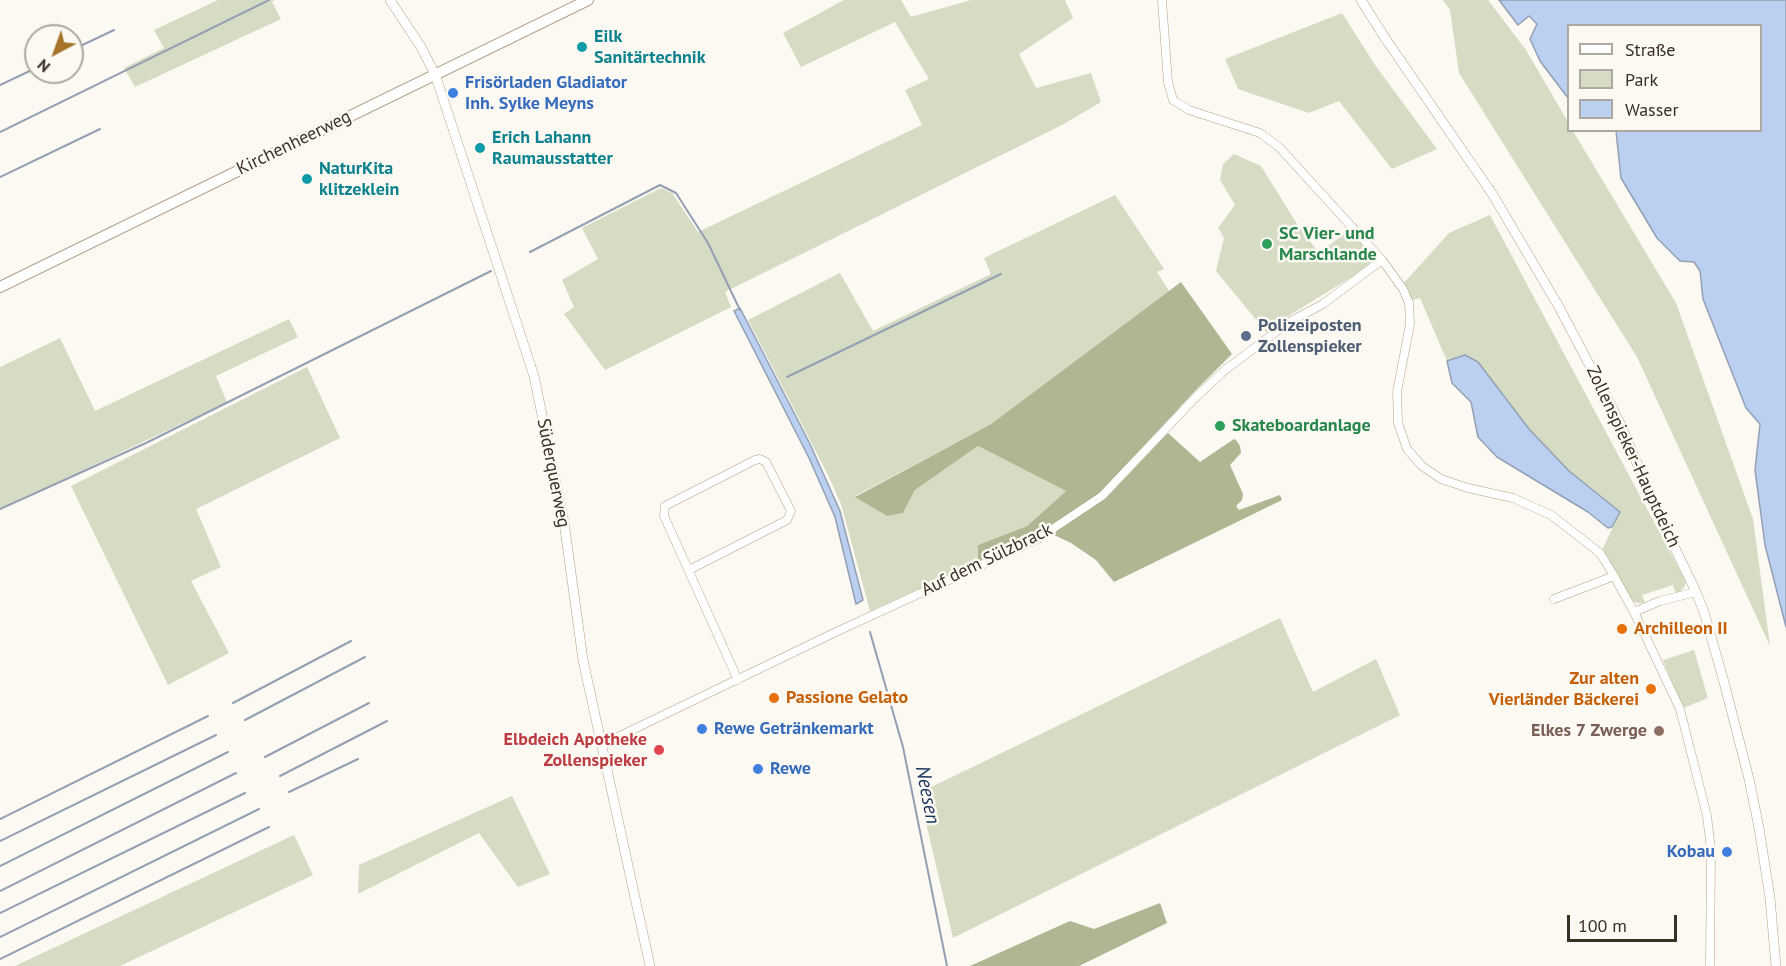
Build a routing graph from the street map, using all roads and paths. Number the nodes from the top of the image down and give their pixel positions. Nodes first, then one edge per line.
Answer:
1 (390, 0) edge
2 (588, 0) edge
3 (1162, 0) edge
4 (1361, 0) edge
5 (435, 74) junction
6 (1382, 260) junction
7 (0, 287) edge
8 (689, 570) junction
9 (1614, 576) junction
10 (1696, 592) junction
11 (1554, 599) dead end
12 (1634, 612) junction
13 (738, 680) junction
14 (601, 745) junction
15 (650, 966) edge
16 (1710, 966) edge
17 (1776, 966) edge

1 - 5 street, Süderquerweg
2 - 5 main road, Kirchenheerweg
3 - 6 street
4 - 10 street, Zollenspieker-Hauptdeich
5 - 7 main road, Kirchenheerweg
5 - 14 street, Süderquerweg
6 - 9 street
6 - 13 street, Auf dem Sülzbrack
8 - 8 street
8 - 13 street
9 - 11 street
9 - 12 street
10 - 12 street
10 - 17 street, Zollenspieker-Hauptdeich
12 - 16 street
13 - 14 street, Auf dem Sülzbrack
14 - 15 street, Süderquerweg

